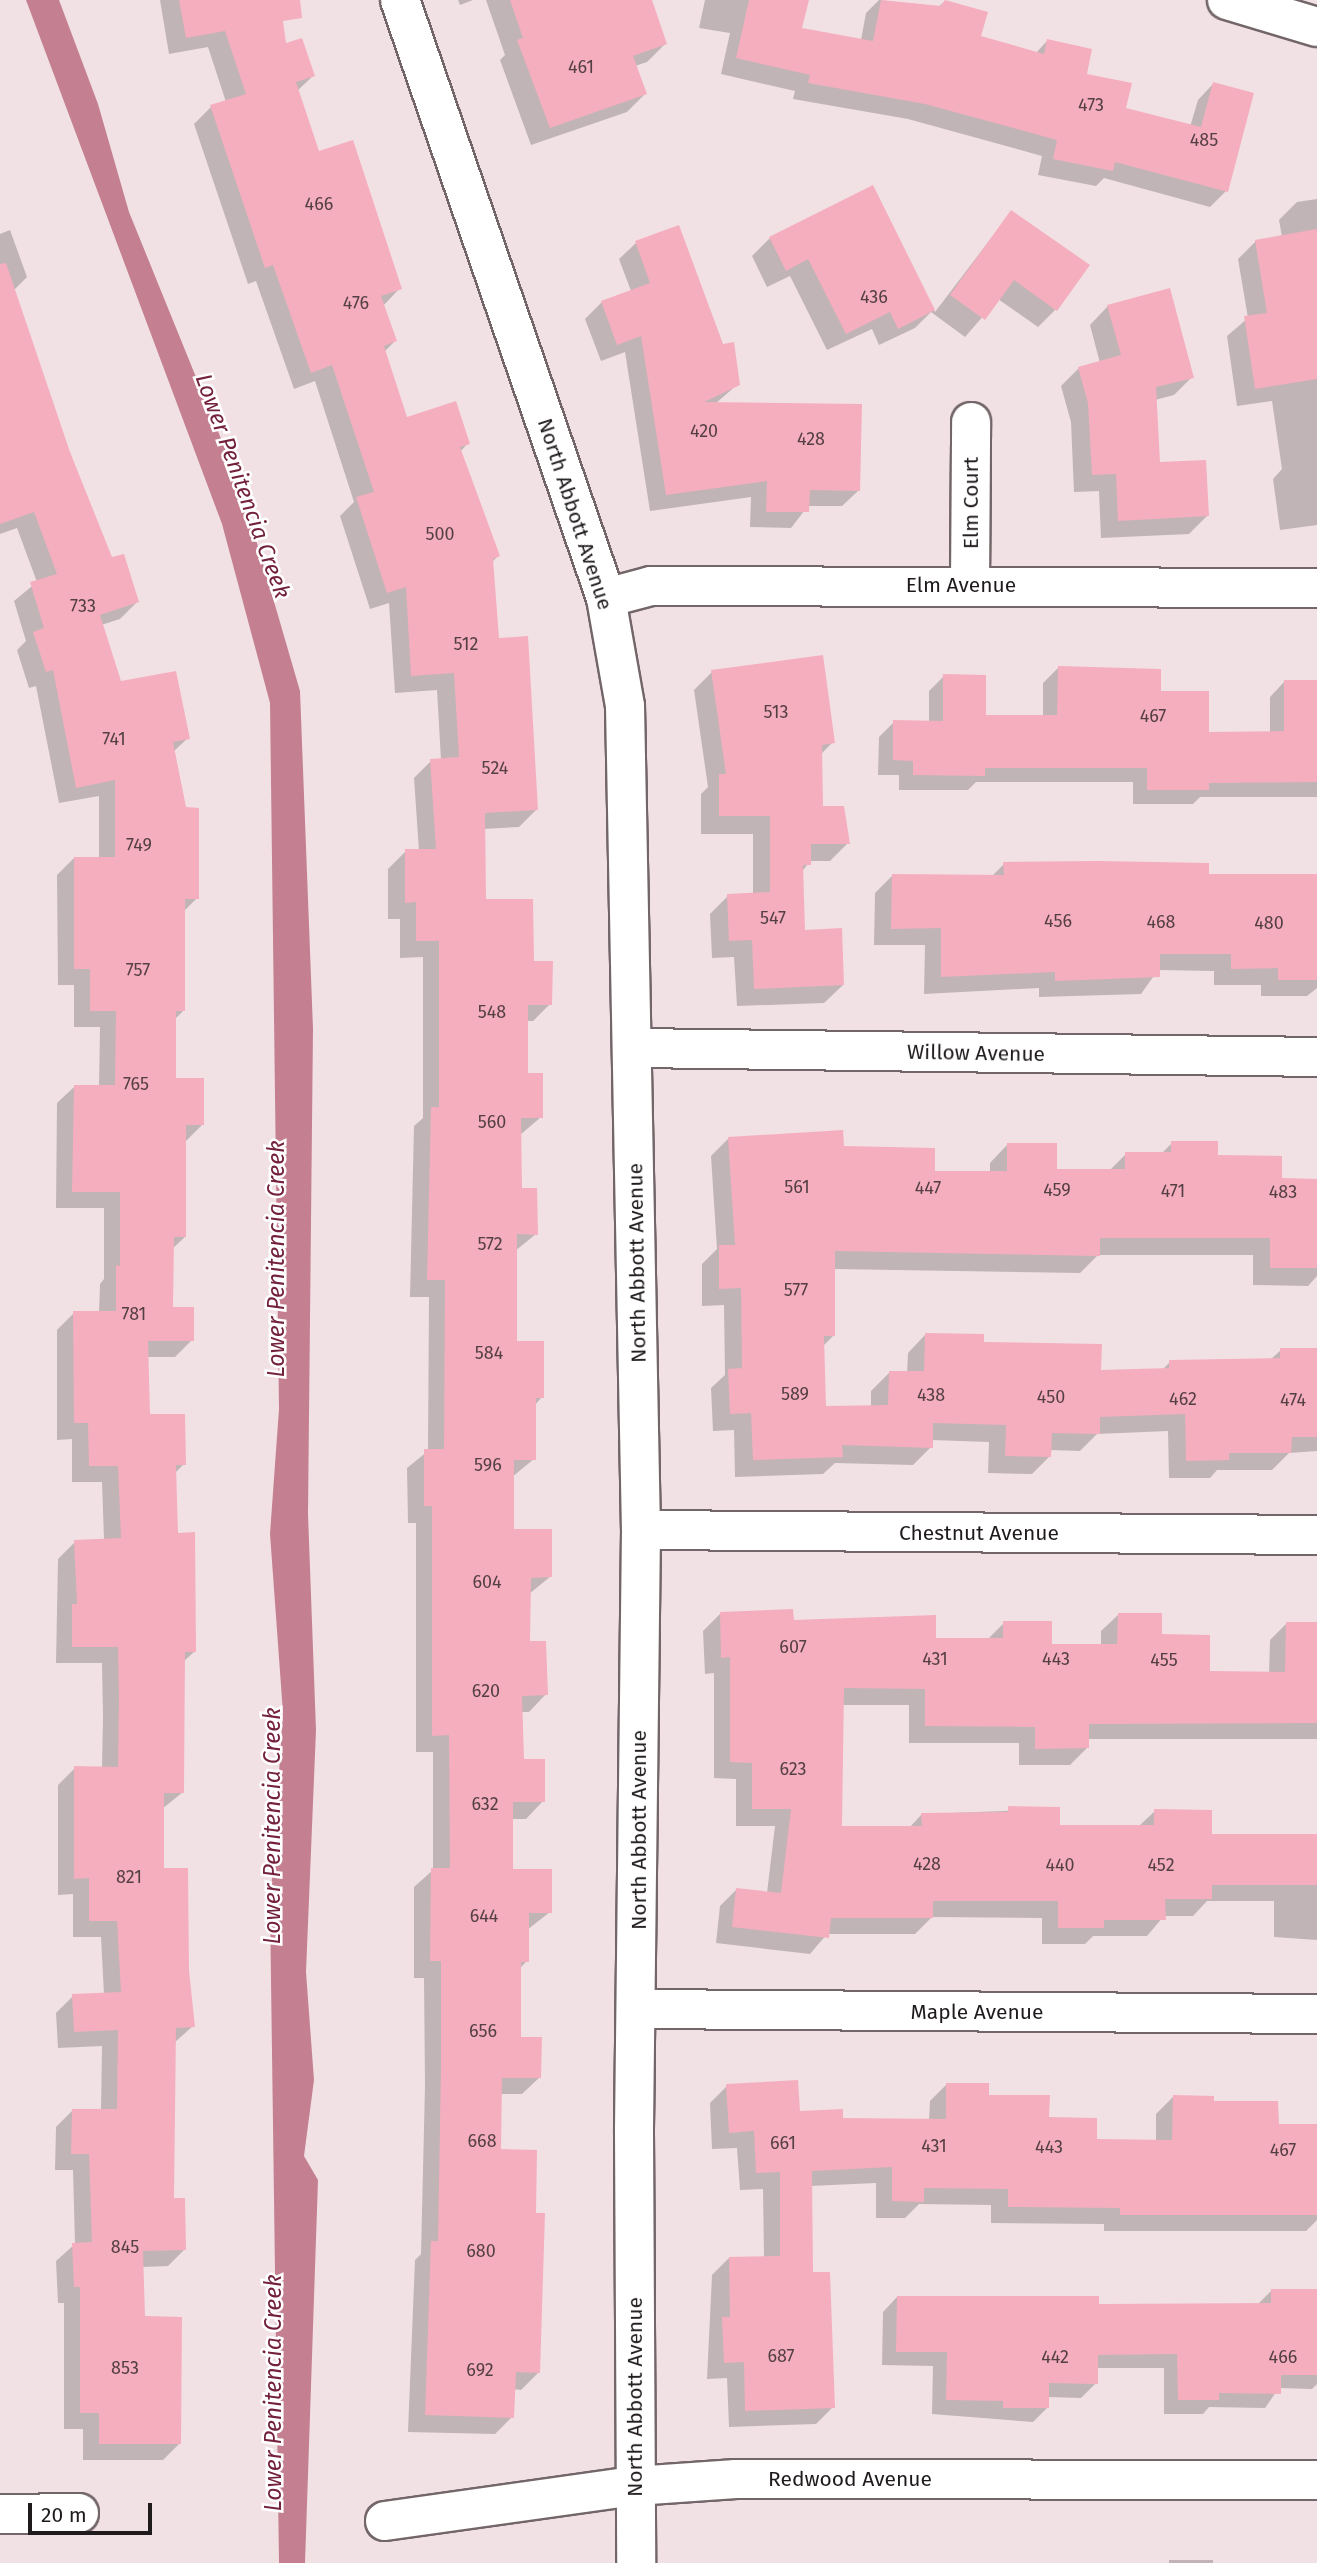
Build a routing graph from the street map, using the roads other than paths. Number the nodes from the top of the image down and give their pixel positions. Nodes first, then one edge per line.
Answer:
1 (400, 0) edge
2 (1227, 0) edge
3 (1317, 27) edge
4 (971, 422) dead end
5 (970, 585) junction
6 (1317, 587) edge
7 (606, 598) junction
8 (634, 1048) junction
9 (1317, 1057) edge
10 (640, 1530) junction
11 (1317, 1535) edge
12 (637, 2009) junction
13 (1317, 2014) edge
14 (1317, 2480) edge
15 (635, 2486) junction
16 (0, 2514) edge
17 (79, 2514) dead end
18 (385, 2521) dead end
19 (636, 2563) edge

1 - 7 street, North Abbott Avenue
2 - 3 street
4 - 5 street, Elm Court
5 - 6 street, Elm Avenue
5 - 7 street, Elm Avenue
7 - 8 street, North Abbott Avenue
8 - 9 street, Willow Avenue
8 - 10 street, North Abbott Avenue
10 - 11 street, Chestnut Avenue
10 - 12 street, North Abbott Avenue
12 - 13 street, Maple Avenue
12 - 15 street, North Abbott Avenue
14 - 15 street, Redwood Avenue
15 - 18 street, Redwood Avenue
15 - 19 street, North Abbott Avenue
16 - 17 street

